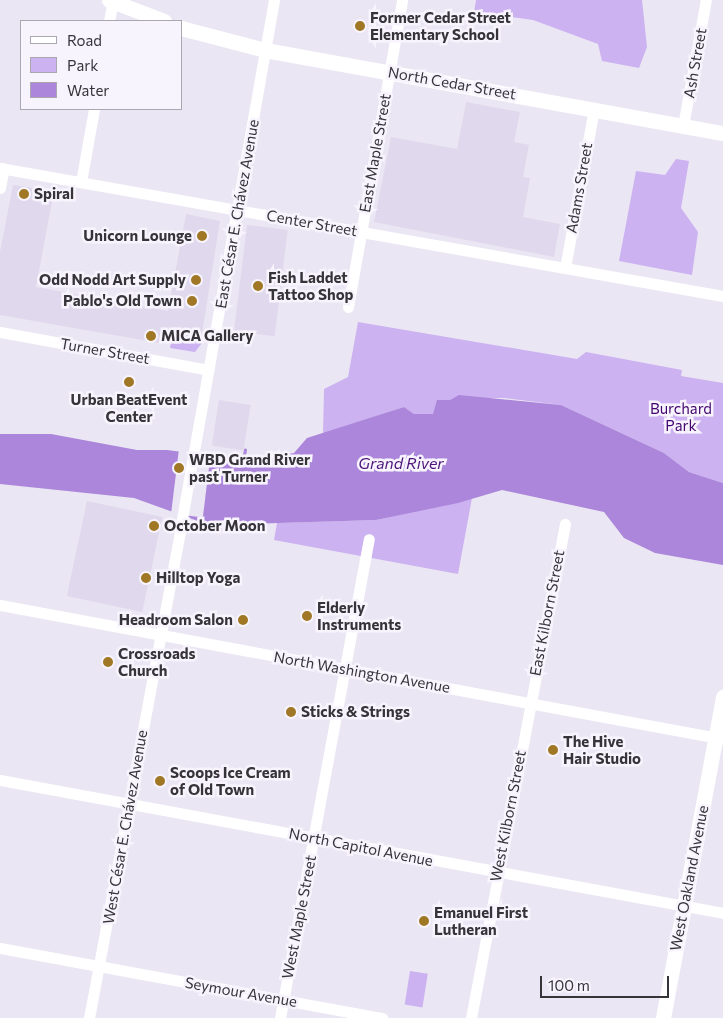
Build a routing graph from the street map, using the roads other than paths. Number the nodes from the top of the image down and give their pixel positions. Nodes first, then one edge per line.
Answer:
1 (112, 0) edge
2 (274, 0) edge
3 (402, 0) edge
4 (706, 0) edge
5 (110, 20) edge
6 (162, 20) edge
7 (182, 28) edge
8 (265, 50) junction
9 (389, 72) junction
10 (594, 108) junction
11 (94, 110) edge
12 (683, 126) junction
13 (723, 133) edge
14 (2, 168) edge
15 (81, 182) junction
16 (0, 188) edge
17 (238, 210) junction
18 (362, 232) junction
19 (565, 268) junction
20 (723, 296) edge
21 (348, 307) dead end
22 (0, 332) edge
23 (210, 370) junction
24 (565, 524) dead end
25 (369, 539) dead end
26 (0, 605) edge
27 (160, 635) junction
28 (345, 669) junction
29 (723, 697) edge
30 (530, 703) junction
31 (719, 738) edge
32 (0, 780) edge
33 (129, 804) junction
34 (314, 838) junction
35 (498, 872) junction
36 (684, 906) junction
37 (723, 913) edge
38 (0, 948) edge
39 (99, 966) junction
40 (284, 1000) junction
41 (88, 1018) edge
42 (280, 1018) edge
43 (383, 1018) edge
44 (471, 1018) edge
45 (663, 1018) edge

1 - 5 street
1 - 6 main road
2 - 8 street, East César E. Chávez Avenue
3 - 9 street, East Maple Street
4 - 12 street, Ash Street
7 - 8 main road, North Cedar Street
8 - 9 main road, North Cedar Street
8 - 17 street, East César E. Chávez Avenue
9 - 10 main road, North Cedar Street
9 - 18 street, East Maple Street
10 - 12 main road, North Cedar Street
10 - 19 street, Adams Street
11 - 15 street
12 - 13 main road, North Cedar Street
14 - 15 street, Center Street
14 - 16 street
15 - 17 street, Center Street
17 - 18 street, Center Street
17 - 23 street, East César E. Chávez Avenue
18 - 19 street, Center Street
18 - 21 street, East Maple Street
19 - 20 street, Center Street
22 - 23 street, Turner Street
23 - 27 street, East César E. Chávez Avenue
24 - 30 street, East Kilborn Street
25 - 28 street
26 - 27 street, North Washington Avenue
27 - 28 street, North Washington Avenue
27 - 33 street, West César E. Chávez Avenue
28 - 30 street, North Washington Avenue
28 - 34 street, West Maple Street
29 - 31 main road, West Oakland Avenue
30 - 31 street, North Washington Avenue
30 - 35 street, West Kilborn Street
31 - 36 main road, West Oakland Avenue
32 - 33 street, North Capitol Avenue
33 - 34 street, North Capitol Avenue
33 - 39 street, West César E. Chávez Avenue
34 - 35 street, North Capitol Avenue
34 - 40 street, West Maple Street
35 - 36 street, North Capitol Avenue
35 - 44 street, West Kilborn Street
36 - 37 street, North Capitol Avenue
36 - 45 main road, West Oakland Avenue
38 - 39 street, Seymour Avenue
39 - 40 street, Seymour Avenue
39 - 41 street, West César E. Chávez Avenue
40 - 42 street, West Maple Street
40 - 43 street, Seymour Avenue

